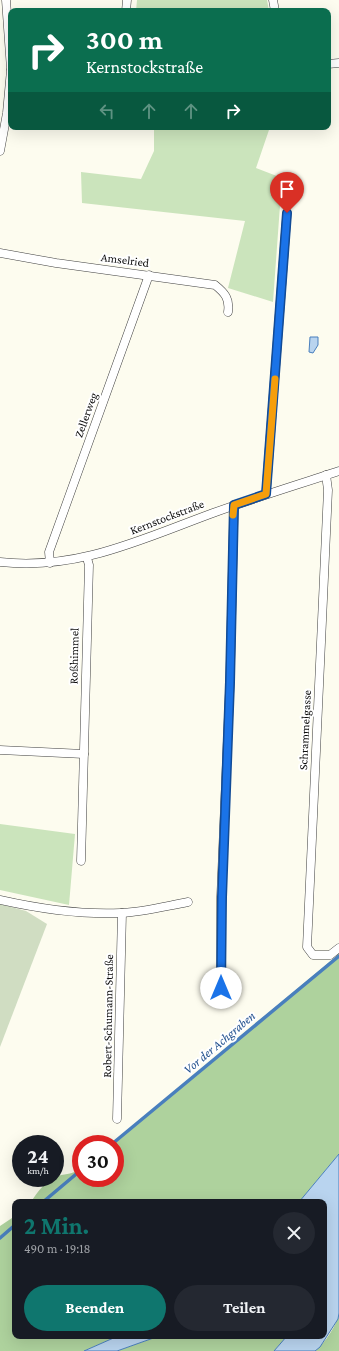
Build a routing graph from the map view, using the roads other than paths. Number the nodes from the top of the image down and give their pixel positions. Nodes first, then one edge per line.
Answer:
1 (8, 102) edge
2 (0, 151) edge
3 (287, 213) dead end
4 (0, 253) edge
5 (149, 275) junction
6 (228, 312) dead end
7 (339, 471) edge
8 (326, 475) junction
9 (266, 494) junction
10 (234, 505) junction
11 (86, 558) junction
12 (0, 562) edge
13 (50, 563) junction
14 (0, 750) edge
15 (84, 754) junction
16 (81, 861) dead end
17 (0, 900) edge
18 (188, 902) dead end
19 (122, 913) junction
20 (339, 948) edge
21 (221, 988) dead end
22 (117, 1120) dead end

1 - 2 street
3 - 9 street
4 - 5 street, Amselried
5 - 6 street, Amselried
5 - 13 street, Zellerweg
7 - 8 street, Kernstockstraße
8 - 9 street, Kernstockstraße
8 - 20 street, Schrammelgasse
9 - 10 street, Kernstockstraße
10 - 11 street, Kernstockstraße
10 - 21 street
11 - 13 street, Kernstockstraße
11 - 15 street, Roßhimmel
12 - 13 street, Kernstockstraße
14 - 15 street
15 - 16 street, Roßhimmel
17 - 19 street
18 - 19 street
19 - 22 street, Robert-Schumann-Straße

